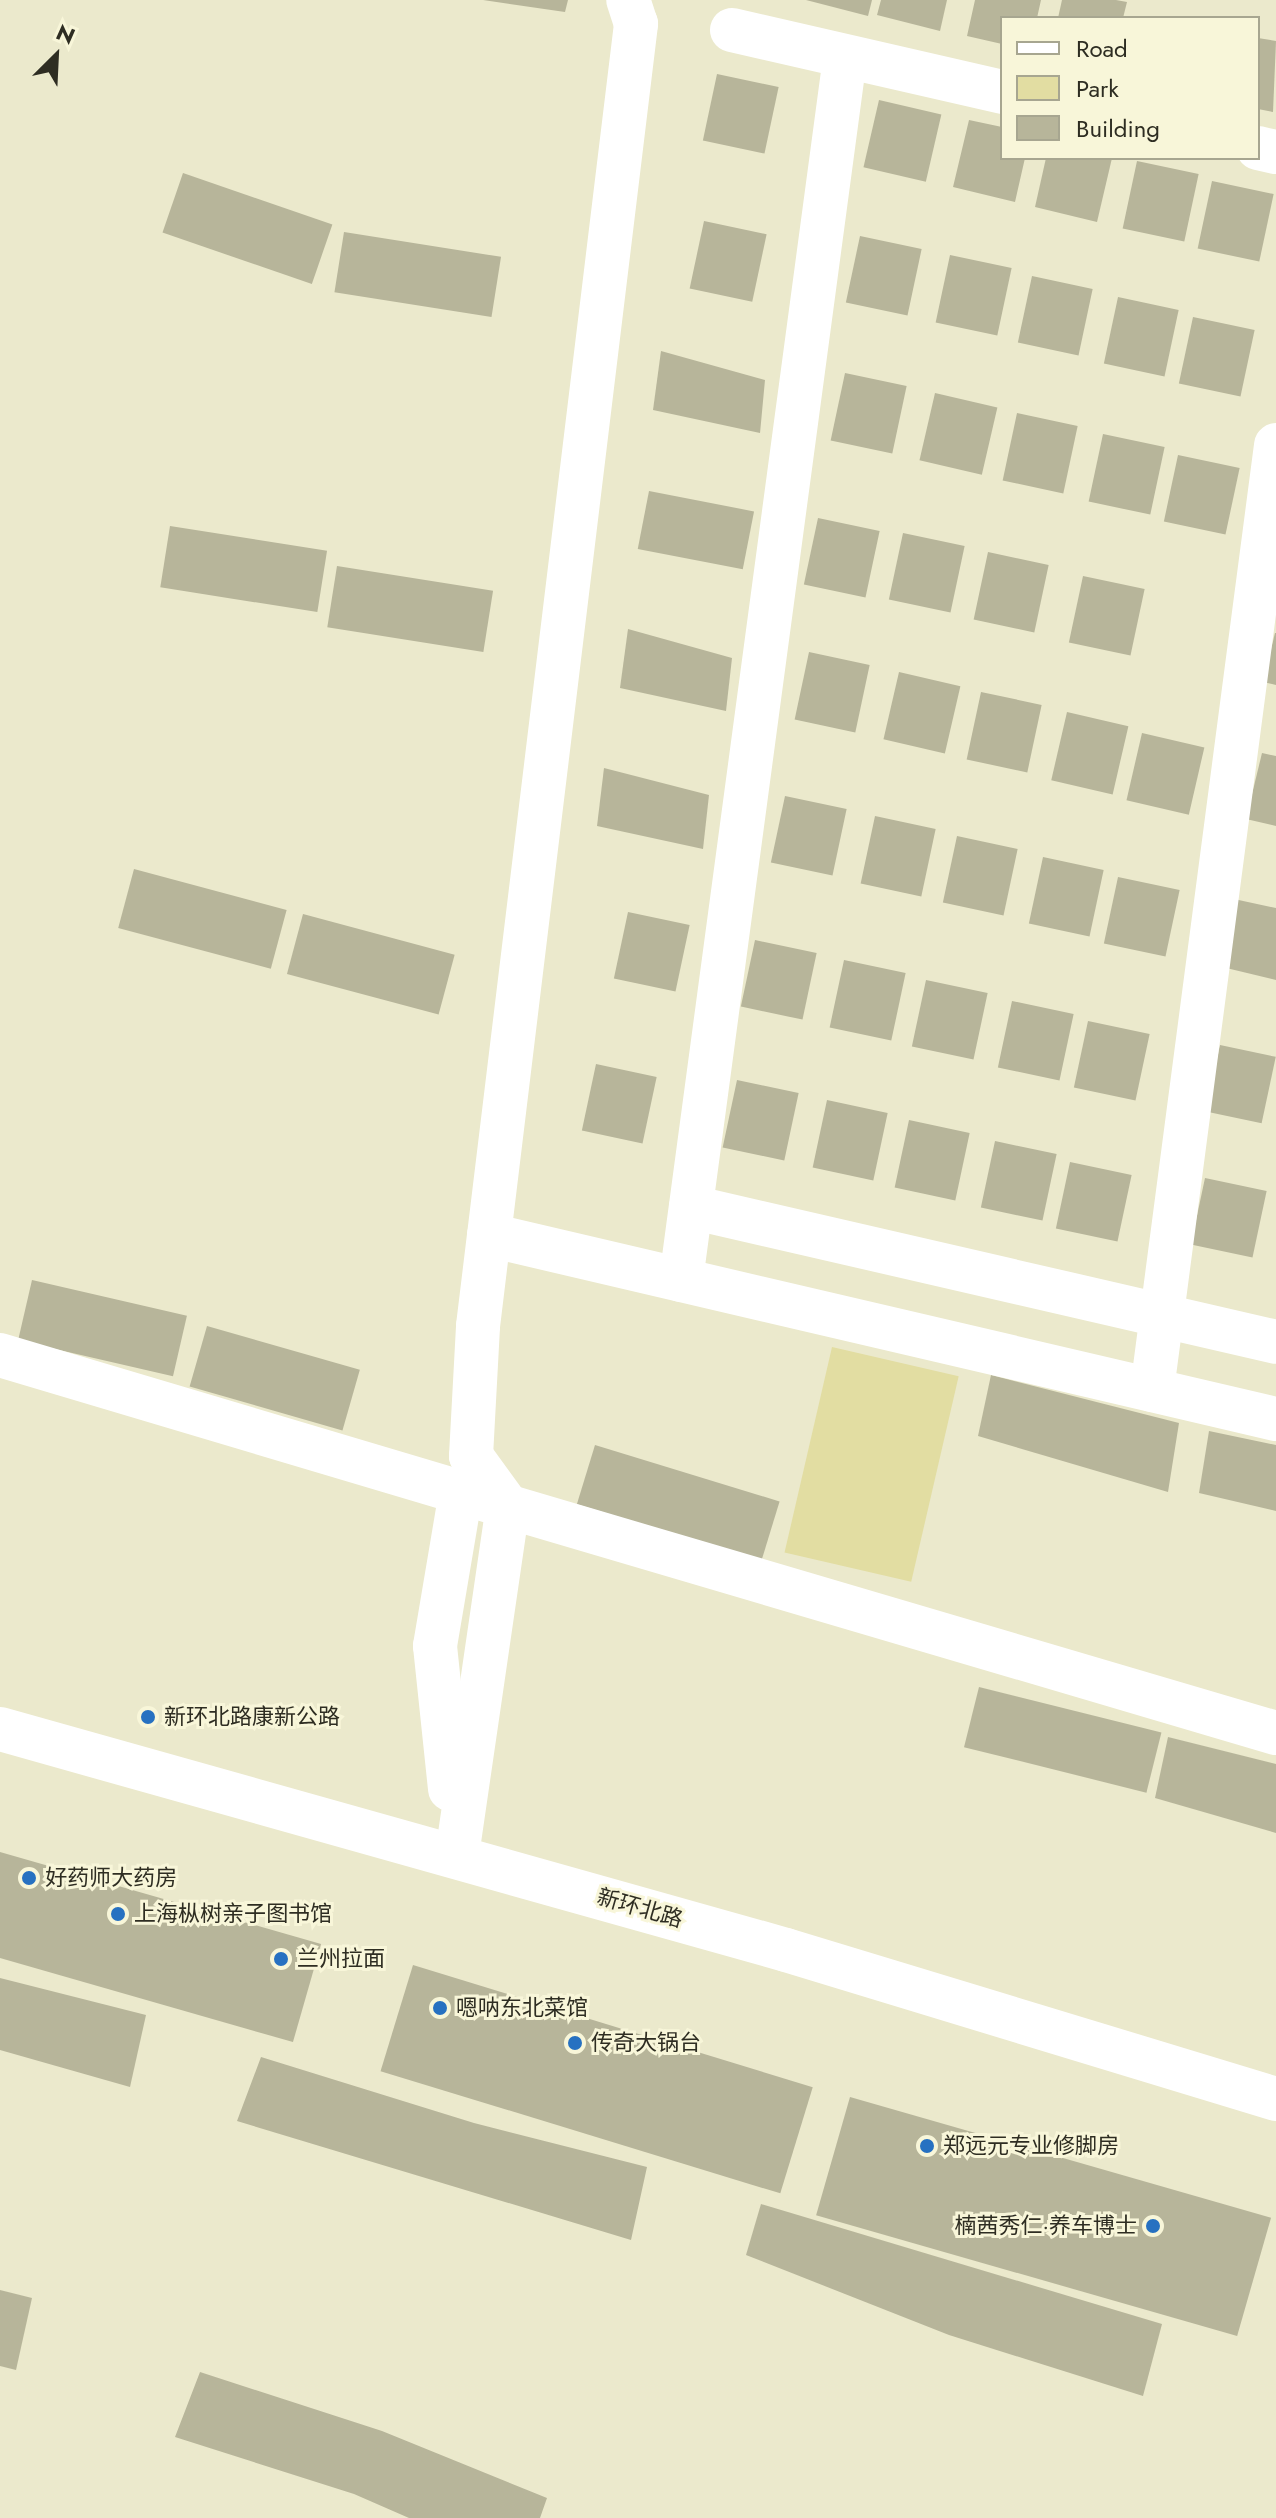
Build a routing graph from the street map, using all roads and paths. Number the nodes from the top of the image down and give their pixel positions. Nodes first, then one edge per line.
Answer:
1 (628, 0) edge
2 (732, 30) dead end
3 (845, 57) junction
4 (1000, 92) edge
5 (1276, 445) edge
6 (691, 1207) junction
7 (489, 1235) junction
8 (681, 1280) junction
9 (1162, 1315) junction
10 (1276, 1342) edge
11 (0, 1355) edge
12 (1152, 1390) junction
13 (1276, 1419) edge
14 (461, 1492) junction
15 (508, 1507) junction
16 (0, 1729) edge
17 (1276, 1733) edge
18 (457, 1855) junction
19 (1276, 2099) edge

1 - 7 street
2 - 3 street
3 - 4 street
3 - 6 street
5 - 9 street
6 - 8 street
6 - 9 street
7 - 8 street
7 - 15 street
8 - 12 street
9 - 10 street
9 - 12 street
11 - 14 street
12 - 13 street
14 - 15 street
14 - 18 street
15 - 17 street
15 - 18 street
16 - 18 street, 新环北路
18 - 19 street, 新环北路

